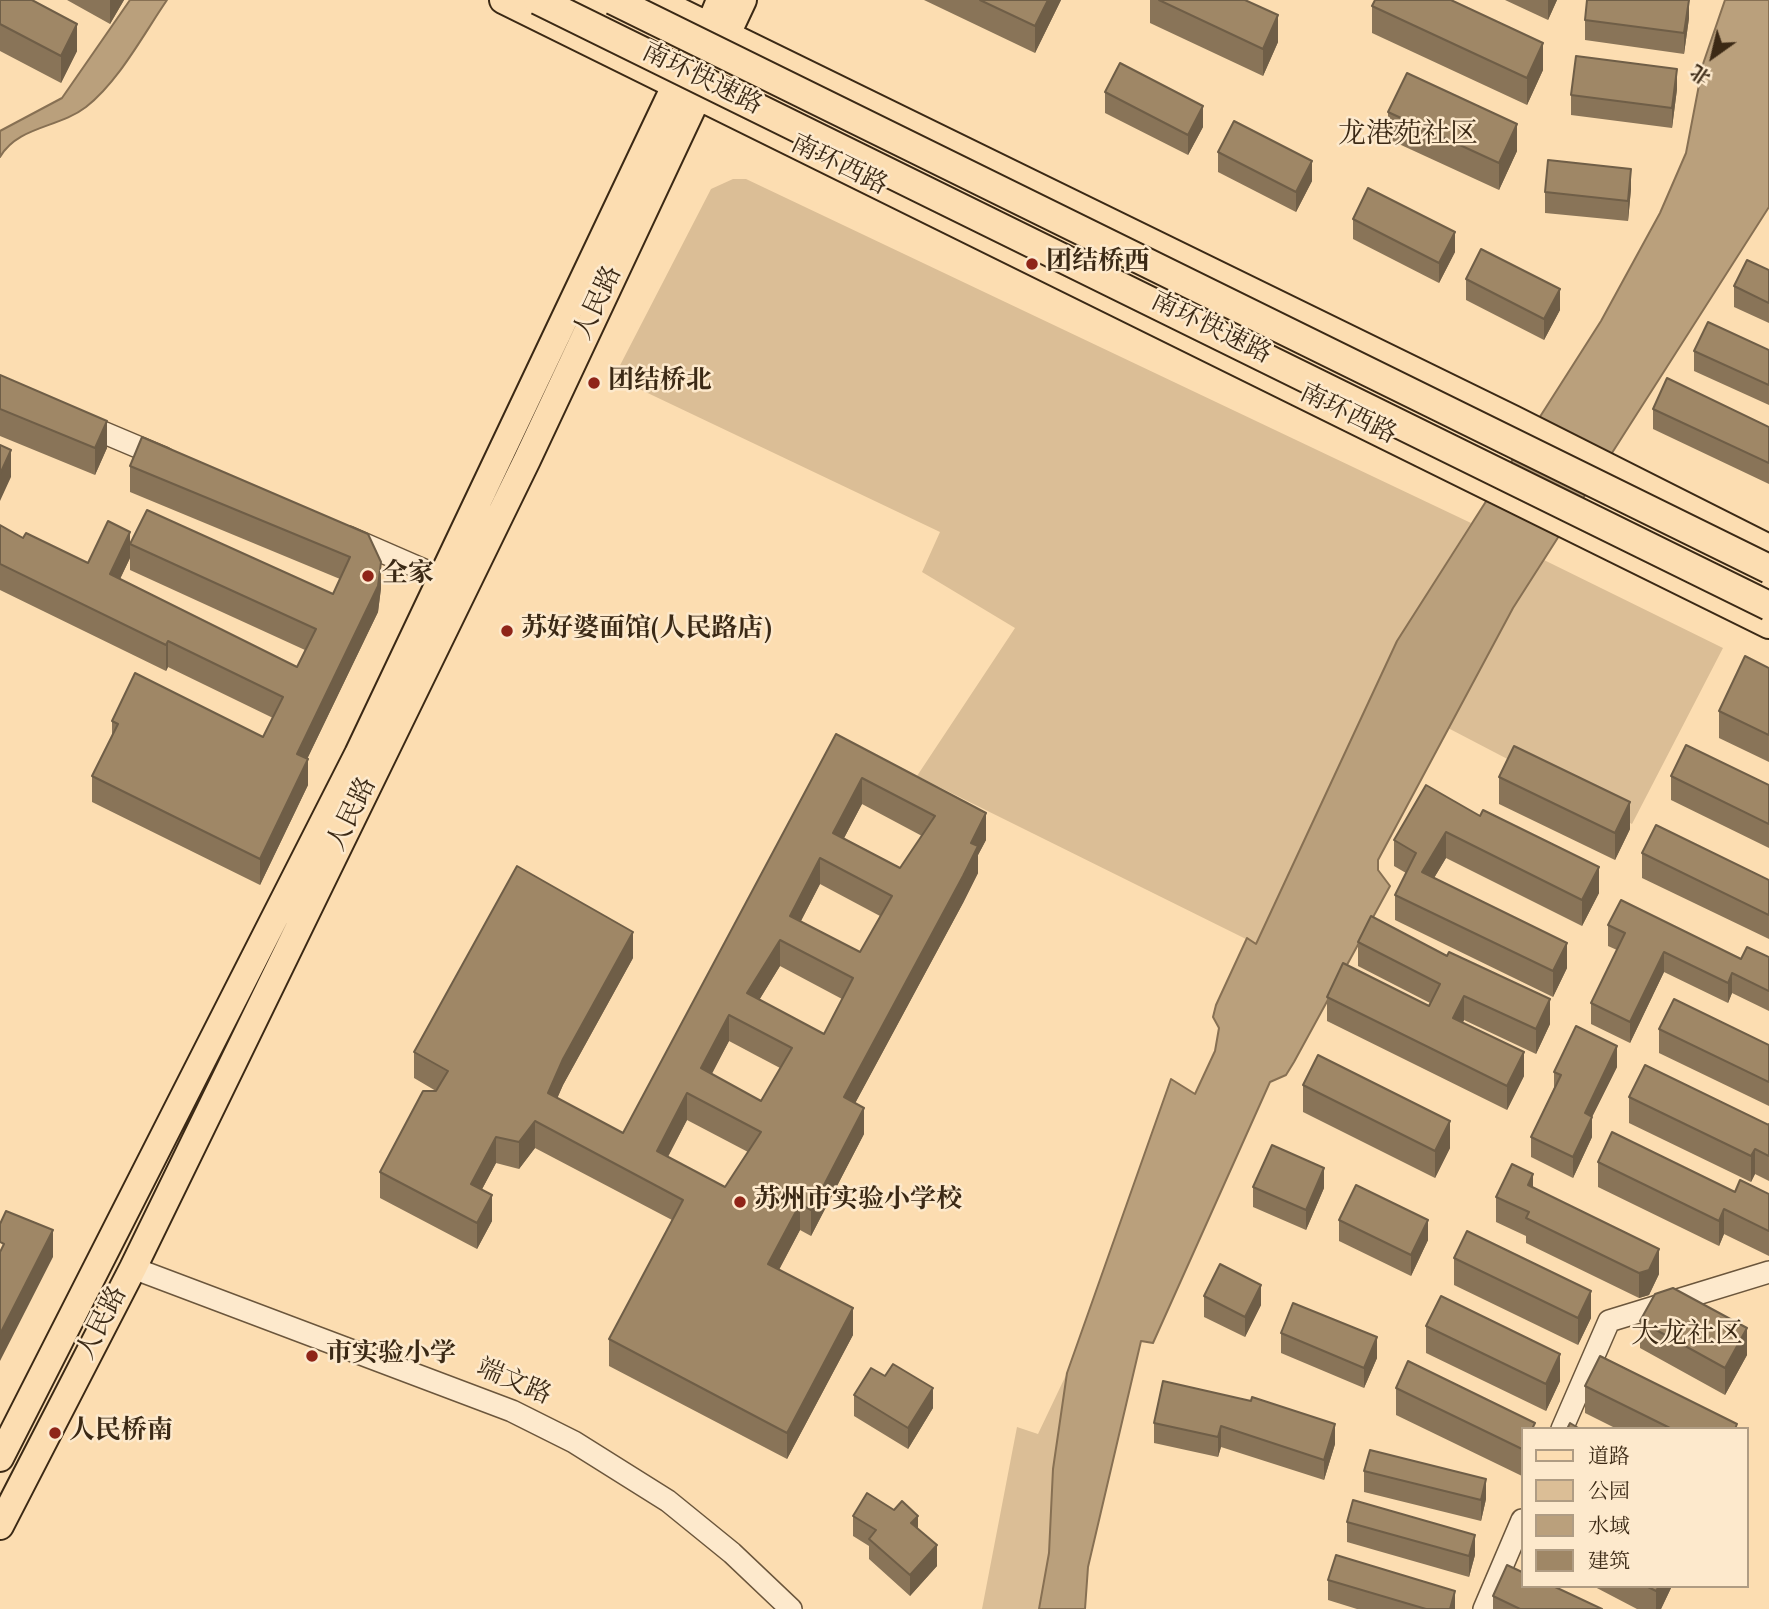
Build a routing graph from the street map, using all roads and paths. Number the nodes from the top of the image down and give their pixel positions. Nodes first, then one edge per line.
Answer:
1 (503, 0) edge
2 (538, 0) edge
3 (612, 0) edge
4 (656, 0) edge
5 (720, 0) edge
6 (743, 0) edge
7 (718, 31) junction
8 (686, 92) junction
9 (63, 415) edge
10 (177, 464) edge
11 (329, 529) edge
12 (1769, 548) edge
13 (1769, 569) edge
14 (453, 583) junction
15 (1769, 606) edge
16 (1769, 625) edge
17 (133, 1268) junction
18 (1769, 1272) edge
19 (1563, 1427) edge
20 (0, 1458) edge
21 (1520, 1525) edge
22 (0, 1526) edge
23 (791, 1609) edge
24 (1484, 1609) edge

1 - 8 main road, 南环西路
2 - 15 highway, 南环快速路, bridge
3 - 13 highway, 南环快速路, bridge
4 - 7 main road
5 - 7 main road
6 - 7 main road
7 - 8 main road, 人民路
7 - 12 main road
8 - 14 main road, 人民路
8 - 16 main road, 南环西路
9 - 10 street
11 - 14 street
14 - 17 main road, 人民路
14 - 20 main road, 人民路
17 - 22 main road, 人民路
17 - 23 street, 端文路
18 - 19 street
21 - 24 street

